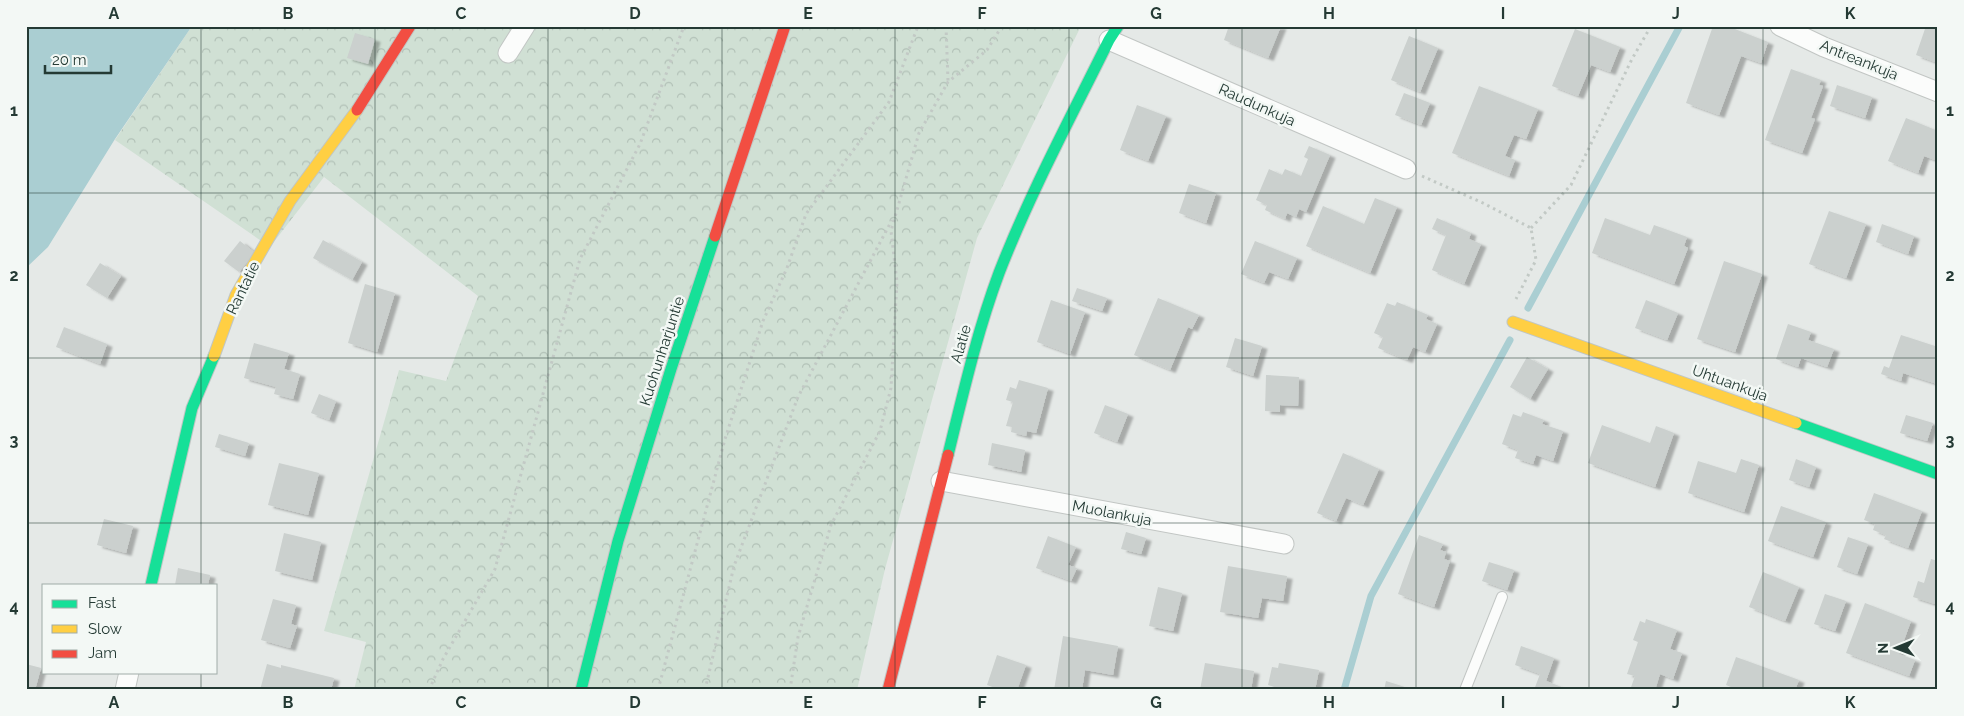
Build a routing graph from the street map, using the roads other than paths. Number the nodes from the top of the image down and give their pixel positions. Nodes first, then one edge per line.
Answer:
1 (410, 26) edge
2 (525, 26) edge
3 (785, 26) edge
4 (1780, 26) edge
5 (1113, 33) edge
6 (508, 52) dead end
7 (1938, 92) edge
8 (1406, 169) road end
9 (1513, 322) road end
10 (1938, 474) edge
11 (941, 481) junction
12 (1284, 544) dead end
13 (151, 584) edge
14 (1502, 597) dead end
15 (128, 674) edge
16 (124, 690) edge
17 (580, 690) edge
18 (888, 690) edge
19 (1465, 690) edge

1 - 13 street, Rantatie
2 - 6 street
3 - 17 street, Kuohunharjuntie
4 - 7 street, Antreankuja
5 - 8 street, Raudunkuja
5 - 11 street, Alatie
9 - 10 street, Uhtuankuja
11 - 12 street, Muolankuja
11 - 18 street, Alatie
14 - 19 lane
15 - 16 street

